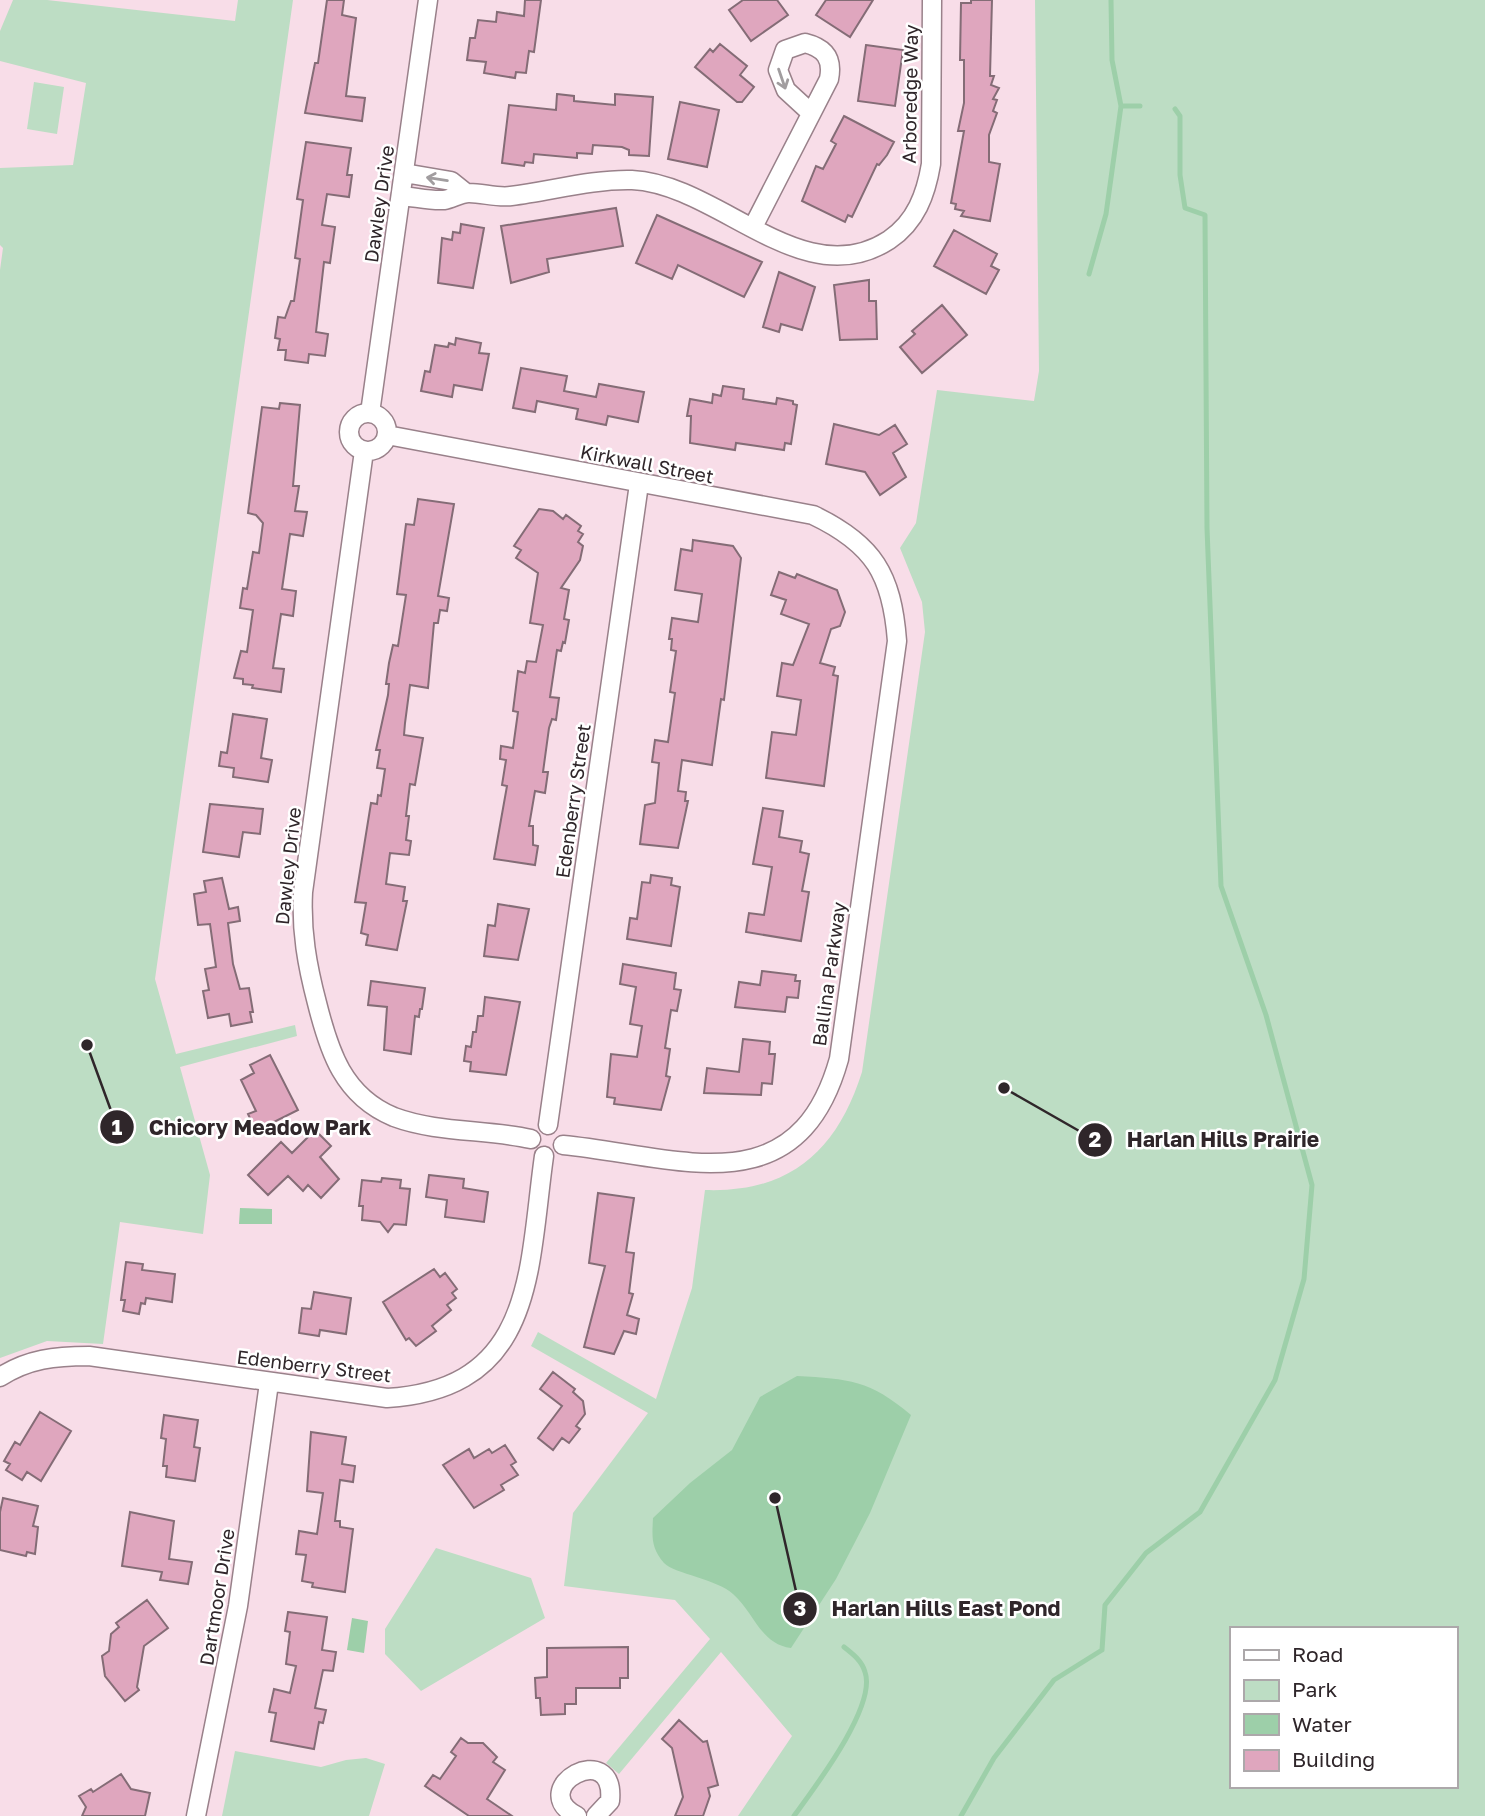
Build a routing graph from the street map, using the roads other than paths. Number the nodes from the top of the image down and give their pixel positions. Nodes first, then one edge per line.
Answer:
1 (428, 0) edge
2 (932, 0) edge
3 (811, 113) dead end
4 (404, 173) junction
5 (466, 193) junction
6 (401, 196) junction
7 (753, 227) junction
8 (370, 413) junction
9 (387, 435) junction
10 (364, 451) junction
11 (639, 484) junction
12 (881, 569) joint
13 (548, 1125) junction
14 (531, 1139) junction
15 (563, 1145) junction
16 (544, 1156) junction
17 (0, 1377) edge
18 (269, 1382) junction
19 (573, 1815) edge
20 (195, 1816) edge
21 (596, 1816) edge

1 - 4 street, Dawley Drive
2 - 7 street, Arboredge Way
3 - 7 street
5 -> 4 street, Arboredge Way
4 - 6 street, Dawley Drive
5 - 6 street, Arboredge Way
5 - 7 street, Arboredge Way
6 - 8 street, Dawley Drive
8 - 9 street
8 - 10 street
9 - 10 street
9 - 11 street, Kirkwall Street
10 - 14 street, Dawley Drive
11 - 12 street, Kirkwall Street
11 - 13 street, Edenberry Street
12 - 15 street, Ballina Parkway
13 - 14 street
13 - 15 street
14 - 16 street
15 - 16 street
16 - 18 street, Edenberry Street
17 - 18 street, Edenberry Street
18 - 20 street, Dartmoor Drive
19 - 21 street

